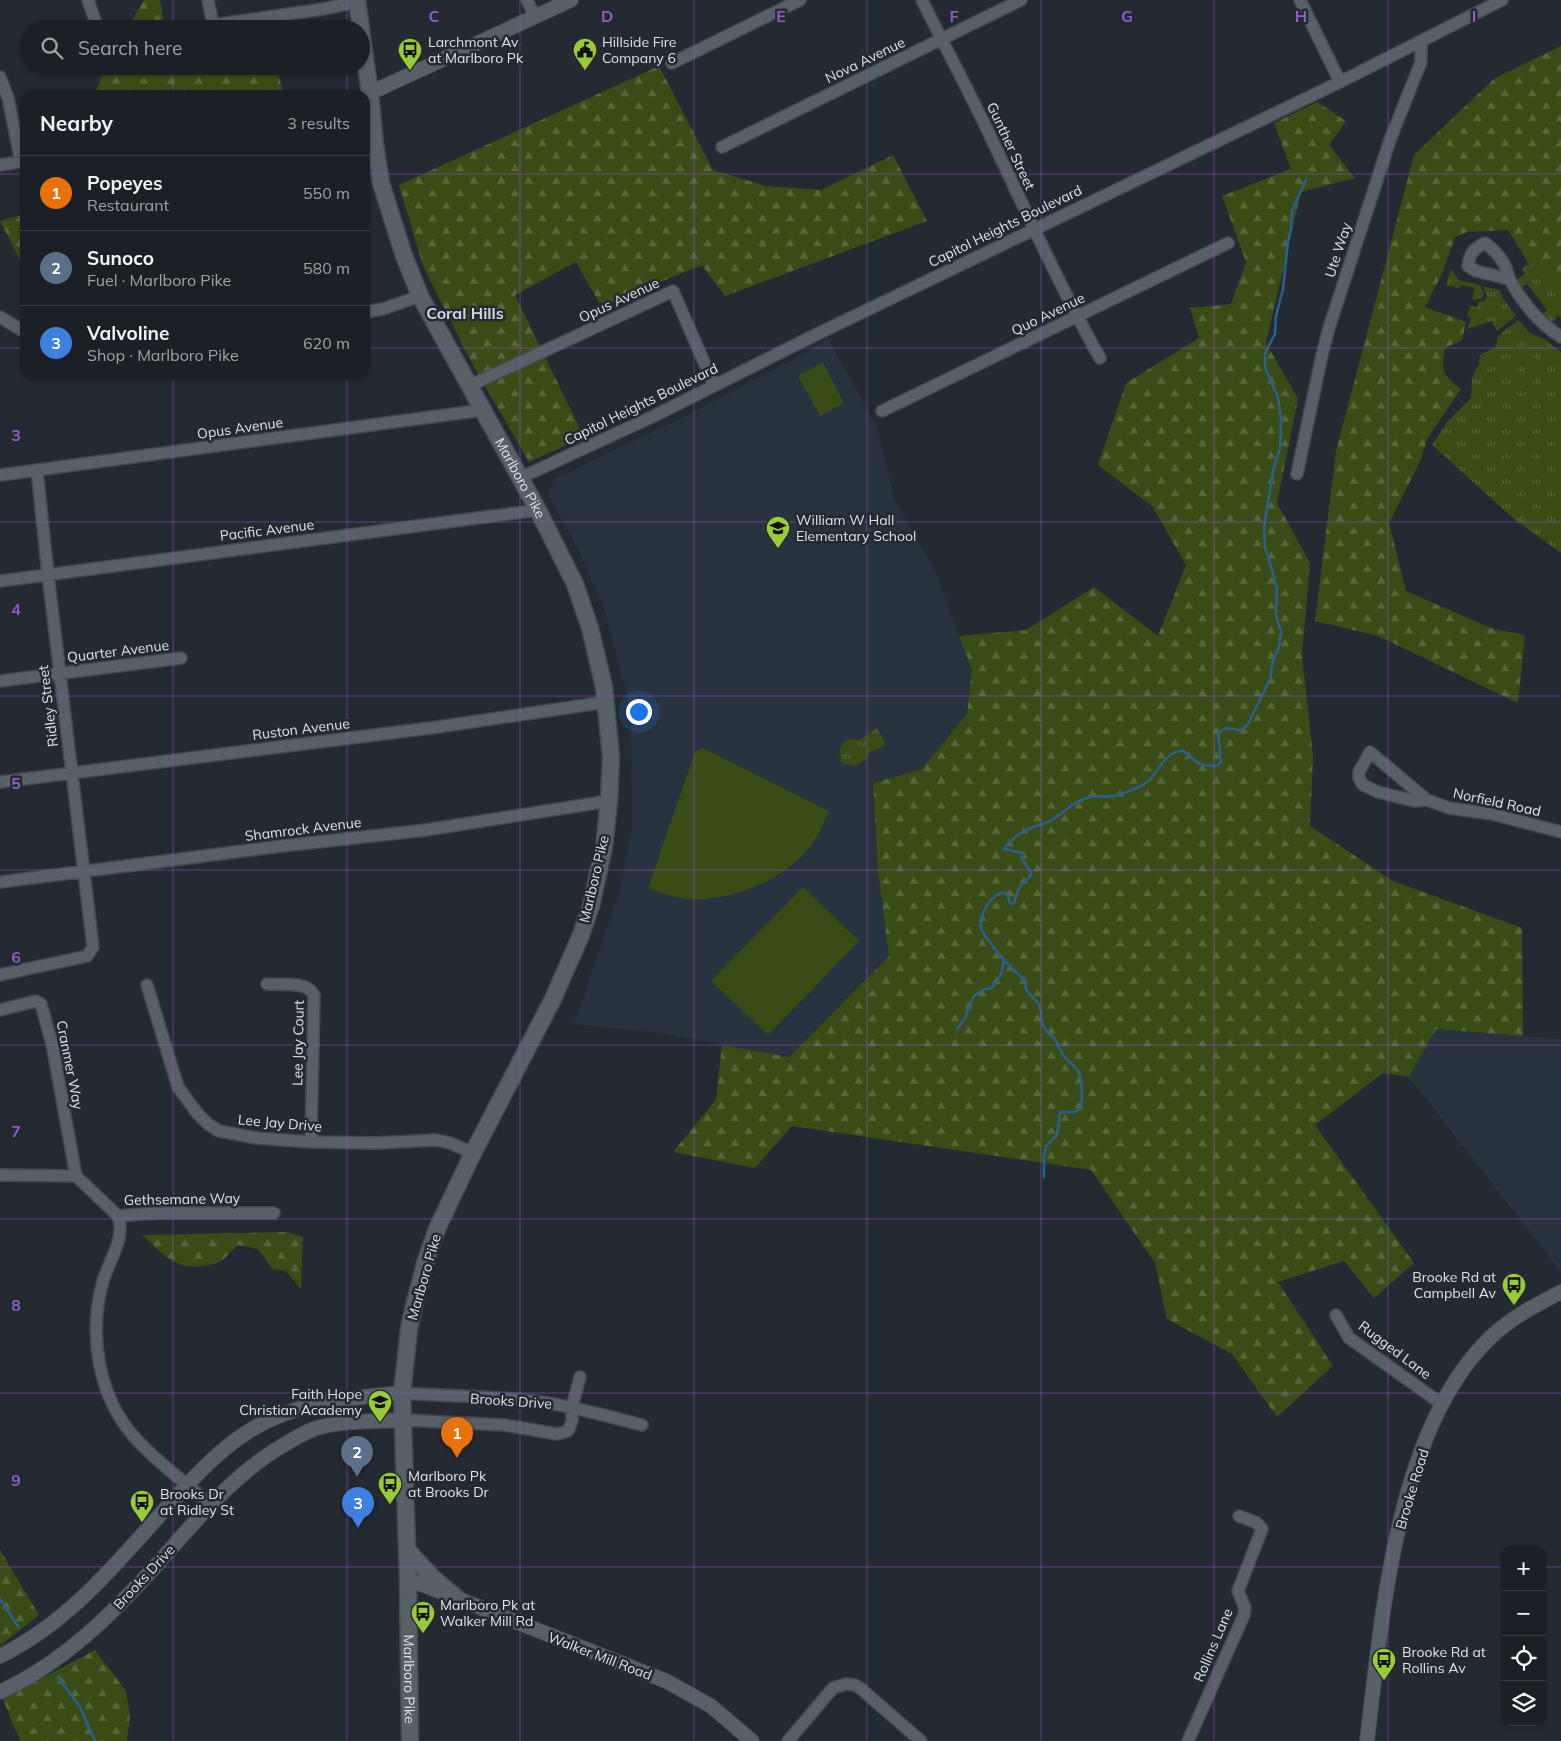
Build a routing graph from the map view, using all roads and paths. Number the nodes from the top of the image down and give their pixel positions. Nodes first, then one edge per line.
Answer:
1 (88, 0) edge
2 (208, 0) edge
3 (527, 0) edge
4 (571, 0) edge
5 (800, 0) edge
6 (922, 0) edge
7 (1021, 0) edge
8 (1300, 0) edge
9 (1502, 0) edge
10 (357, 1) edge
11 (535, 17) junction
12 (95, 20) edge
13 (212, 20) edge
14 (245, 20) edge
15 (360, 20) edge
16 (942, 39) junction
17 (1421, 41) junction
18 (672, 62) dead end
19 (367, 75) edge
20 (0, 77) edge
21 (1340, 82) junction
22 (370, 90) edge
23 (370, 93) joint
24 (722, 147) dead end
25 (20, 148) edge
26 (20, 162) edge
27 (0, 165) edge
28 (1033, 229) junction
29 (1228, 244) dead end
30 (1509, 279) dead end
31 (420, 296) junction
32 (370, 311) edge
33 (0, 317) edge
34 (1077, 317) junction
35 (20, 329) edge
36 (1561, 337) edge
37 (1100, 358) dead end
38 (714, 385) junction
39 (469, 386) junction
40 (483, 410) junction
41 (882, 411) dead end
42 (37, 470) junction
43 (1297, 474) dead end
44 (0, 475) edge
45 (520, 478) junction
46 (538, 510) junction
47 (48, 575) junction
48 (0, 581) edge
49 (181, 658) dead end
50 (60, 674) junction
51 (0, 681) edge
52 (606, 702) junction
53 (72, 774) junction
54 (0, 782) edge
55 (1427, 800) junction
56 (609, 802) junction
57 (1561, 832) edge
58 (83, 871) junction
59 (0, 882) edge
60 (0, 975) edge
61 (267, 984) dead end
62 (147, 986) dead end
63 (0, 1010) edge
64 (311, 1142) junction
65 (473, 1153) junction
66 (0, 1175) edge
67 (76, 1176) junction
68 (274, 1213) dead end
69 (118, 1216) junction
70 (1561, 1292) edge
71 (1336, 1315) dead end
72 (580, 1377) dead end
73 (402, 1393) junction
74 (1442, 1404) junction
75 (572, 1407) junction
76 (404, 1420) junction
77 (642, 1425) dead end
78 (188, 1484) junction
79 (211, 1505) junction
80 (1239, 1516) dead end
81 (407, 1550) junction
82 (408, 1579) junction
83 (459, 1600) junction
84 (0, 1656) edge
85 (0, 1692) edge
86 (410, 1741) edge
87 (752, 1741) edge
88 (788, 1741) edge
89 (921, 1741) edge
90 (1188, 1741) edge
91 (1367, 1741) edge

1 - 12 street
2 - 13 street
3 - 11 street
4 - 11 street
5 - 18 street
6 - 16 street, Gunther Street
7 - 16 street, Nova Avenue
8 - 21 street
9 - 17 street, Capitol Heights Boulevard
10 - 14 street
10 - 15 main road, Marlboro Pike
11 - 23 street
16 - 24 street, Nova Avenue
16 - 28 street, Gunther Street
17 - 21 street, Capitol Heights Boulevard
17 - 43 street, Ute Way
19 - 22 main road, Marlboro Pike
20 - 25 street
21 - 28 street, Capitol Heights Boulevard
23 - 31 main road, Marlboro Pike
26 - 27 street
28 - 34 street, Gunther Street
28 - 38 street, Capitol Heights Boulevard
29 - 34 street, Quo Avenue
30 - 36 street
31 - 32 street
31 - 39 main road, Marlboro Pike
33 - 35 street
34 - 37 street, Gunther Street
34 - 41 street, Quo Avenue
38 - 39 street, Opus Avenue
38 - 45 street, Capitol Heights Boulevard
39 - 40 main road, Marlboro Pike
40 - 42 street, Opus Avenue
40 - 45 main road, Marlboro Pike
42 - 44 street, Opus Avenue
42 - 47 street, Ridley Street
45 - 46 main road, Marlboro Pike
46 - 47 street, Pacific Avenue
46 - 52 main road, Marlboro Pike
47 - 48 street, Pacific Avenue
47 - 50 street, Ridley Street
49 - 50 street, Quarter Avenue
50 - 51 street, Quarter Avenue
50 - 53 street, Ridley Street
52 - 53 street, Ruston Avenue
52 - 56 main road, Marlboro Pike
53 - 54 street, Ruston Avenue
53 - 58 street, Ridley Street
55 - 55 street, Norfield Road
55 - 57 street, Norfield Road
56 - 58 street, Shamrock Avenue
56 - 65 main road, Marlboro Pike
58 - 59 street, Shamrock Avenue
58 - 60 street, Ridley Street
61 - 64 street, Lee Jay Court
62 - 64 street, Lee Jay Drive
63 - 67 street, Cranmer Way
64 - 65 street, Lee Jay Drive
65 - 73 main road, Marlboro Pike
66 - 67 street
67 - 69 street, Gethsemane Way
68 - 69 street, Gethsemane Way
69 - 78 street
70 - 74 street, Brooke Road
71 - 74 street, Rugged Lane
72 - 75 street
73 - 75 street, Brooks Drive
73 - 76 main road, Marlboro Pike
73 - 78 street, Brooks Drive
74 - 91 street, Brooke Road
75 - 76 street, Brooks Drive
75 - 77 street
76 - 79 street, Brooks Drive
76 - 81 main road, Marlboro Pike
78 - 79 street
78 - 84 street, Brooks Drive
79 - 85 street, Brooks Drive
80 - 90 street, Rollins Lane
81 - 82 main road, Marlboro Pike
81 - 83 main road
82 - 83 street, Walker Mill Road
82 - 86 main road, Marlboro Pike
83 - 87 street, Walker Mill Road
88 - 89 street

